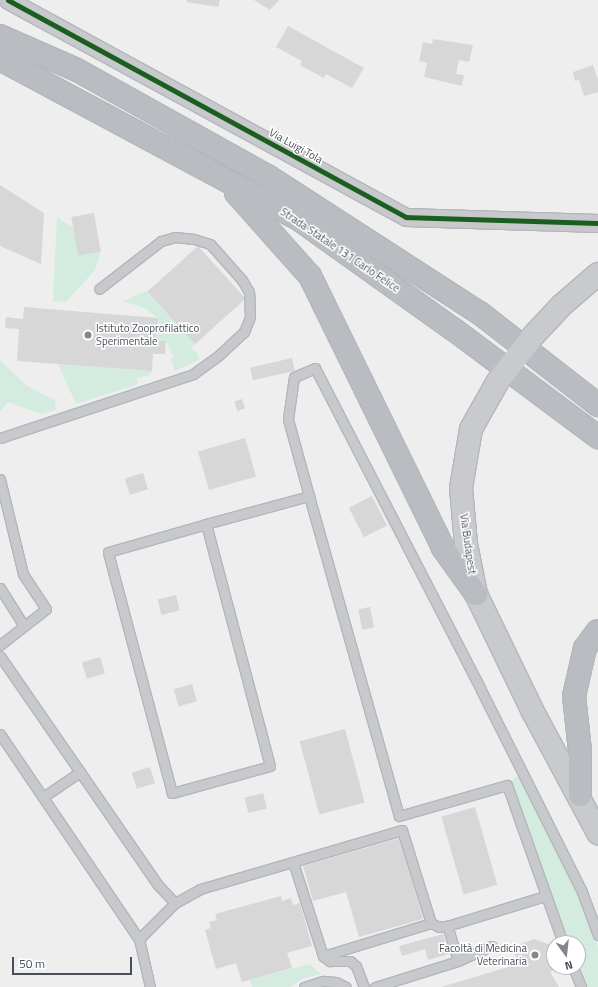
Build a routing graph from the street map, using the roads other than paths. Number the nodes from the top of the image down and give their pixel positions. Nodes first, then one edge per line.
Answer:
1 (8, 0) edge
2 (0, 36) edge
3 (0, 59) edge
4 (215, 173) junction
5 (598, 223) edge
6 (598, 274) edge
7 (100, 289) dead end
8 (597, 404) edge
9 (598, 437) edge
10 (0, 438) edge
11 (0, 479) edge
12 (310, 496) junction
13 (206, 524) junction
14 (0, 588) edge
15 (476, 594) junction
16 (24, 626) junction
17 (598, 631) edge
18 (0, 645) edge
19 (0, 656) edge
20 (0, 734) edge
21 (80, 772) junction
22 (580, 795) junction
23 (43, 797) junction
24 (399, 816) junction
25 (402, 830) junction
26 (598, 833) edge
27 (293, 862) junction
28 (545, 896) junction
29 (175, 903) junction
30 (431, 923) junction
31 (447, 926) junction
32 (561, 935) edge
33 (598, 935) edge
34 (139, 939) junction
35 (492, 946) dead end
36 (323, 956) junction
37 (458, 961) junction
38 (576, 975) edge
39 (150, 987) edge
40 (304, 987) edge
41 (346, 987) edge
42 (364, 987) edge
43 (375, 987) edge
44 (581, 987) edge

1 - 5 street, Via Luigi Tola
2 - 8 highway, Strada Statale 131 Carlo Felice
3 - 4 highway, Strada Statale 131 Carlo Felice
4 - 9 highway, Strada Statale 131 Carlo Felice
4 - 15 highway
6 - 15 main road, Via Budapest, bridge
7 - 10 lane
11 - 16 lane
12 - 13 lane
12 - 24 lane
12 - 33 lane
13 - 13 lane
14 - 16 lane
15 - 22 main road, Via Budapest
16 - 18 lane
17 - 22 highway
19 - 21 lane
20 - 23 lane
21 - 23 lane
21 - 29 lane
22 - 26 main road, Via Budapest
23 - 34 lane
24 - 25 lane
24 - 28 lane
25 - 27 lane
25 - 30 lane
27 - 29 lane
27 - 36 lane
28 - 31 lane
28 - 32 lane
29 - 34 lane
30 - 31 lane
30 - 36 lane
31 - 37 lane
34 - 39 lane
35 - 37 lane
36 - 42 lane
37 - 43 lane
38 - 44 lane
40 - 41 lane

